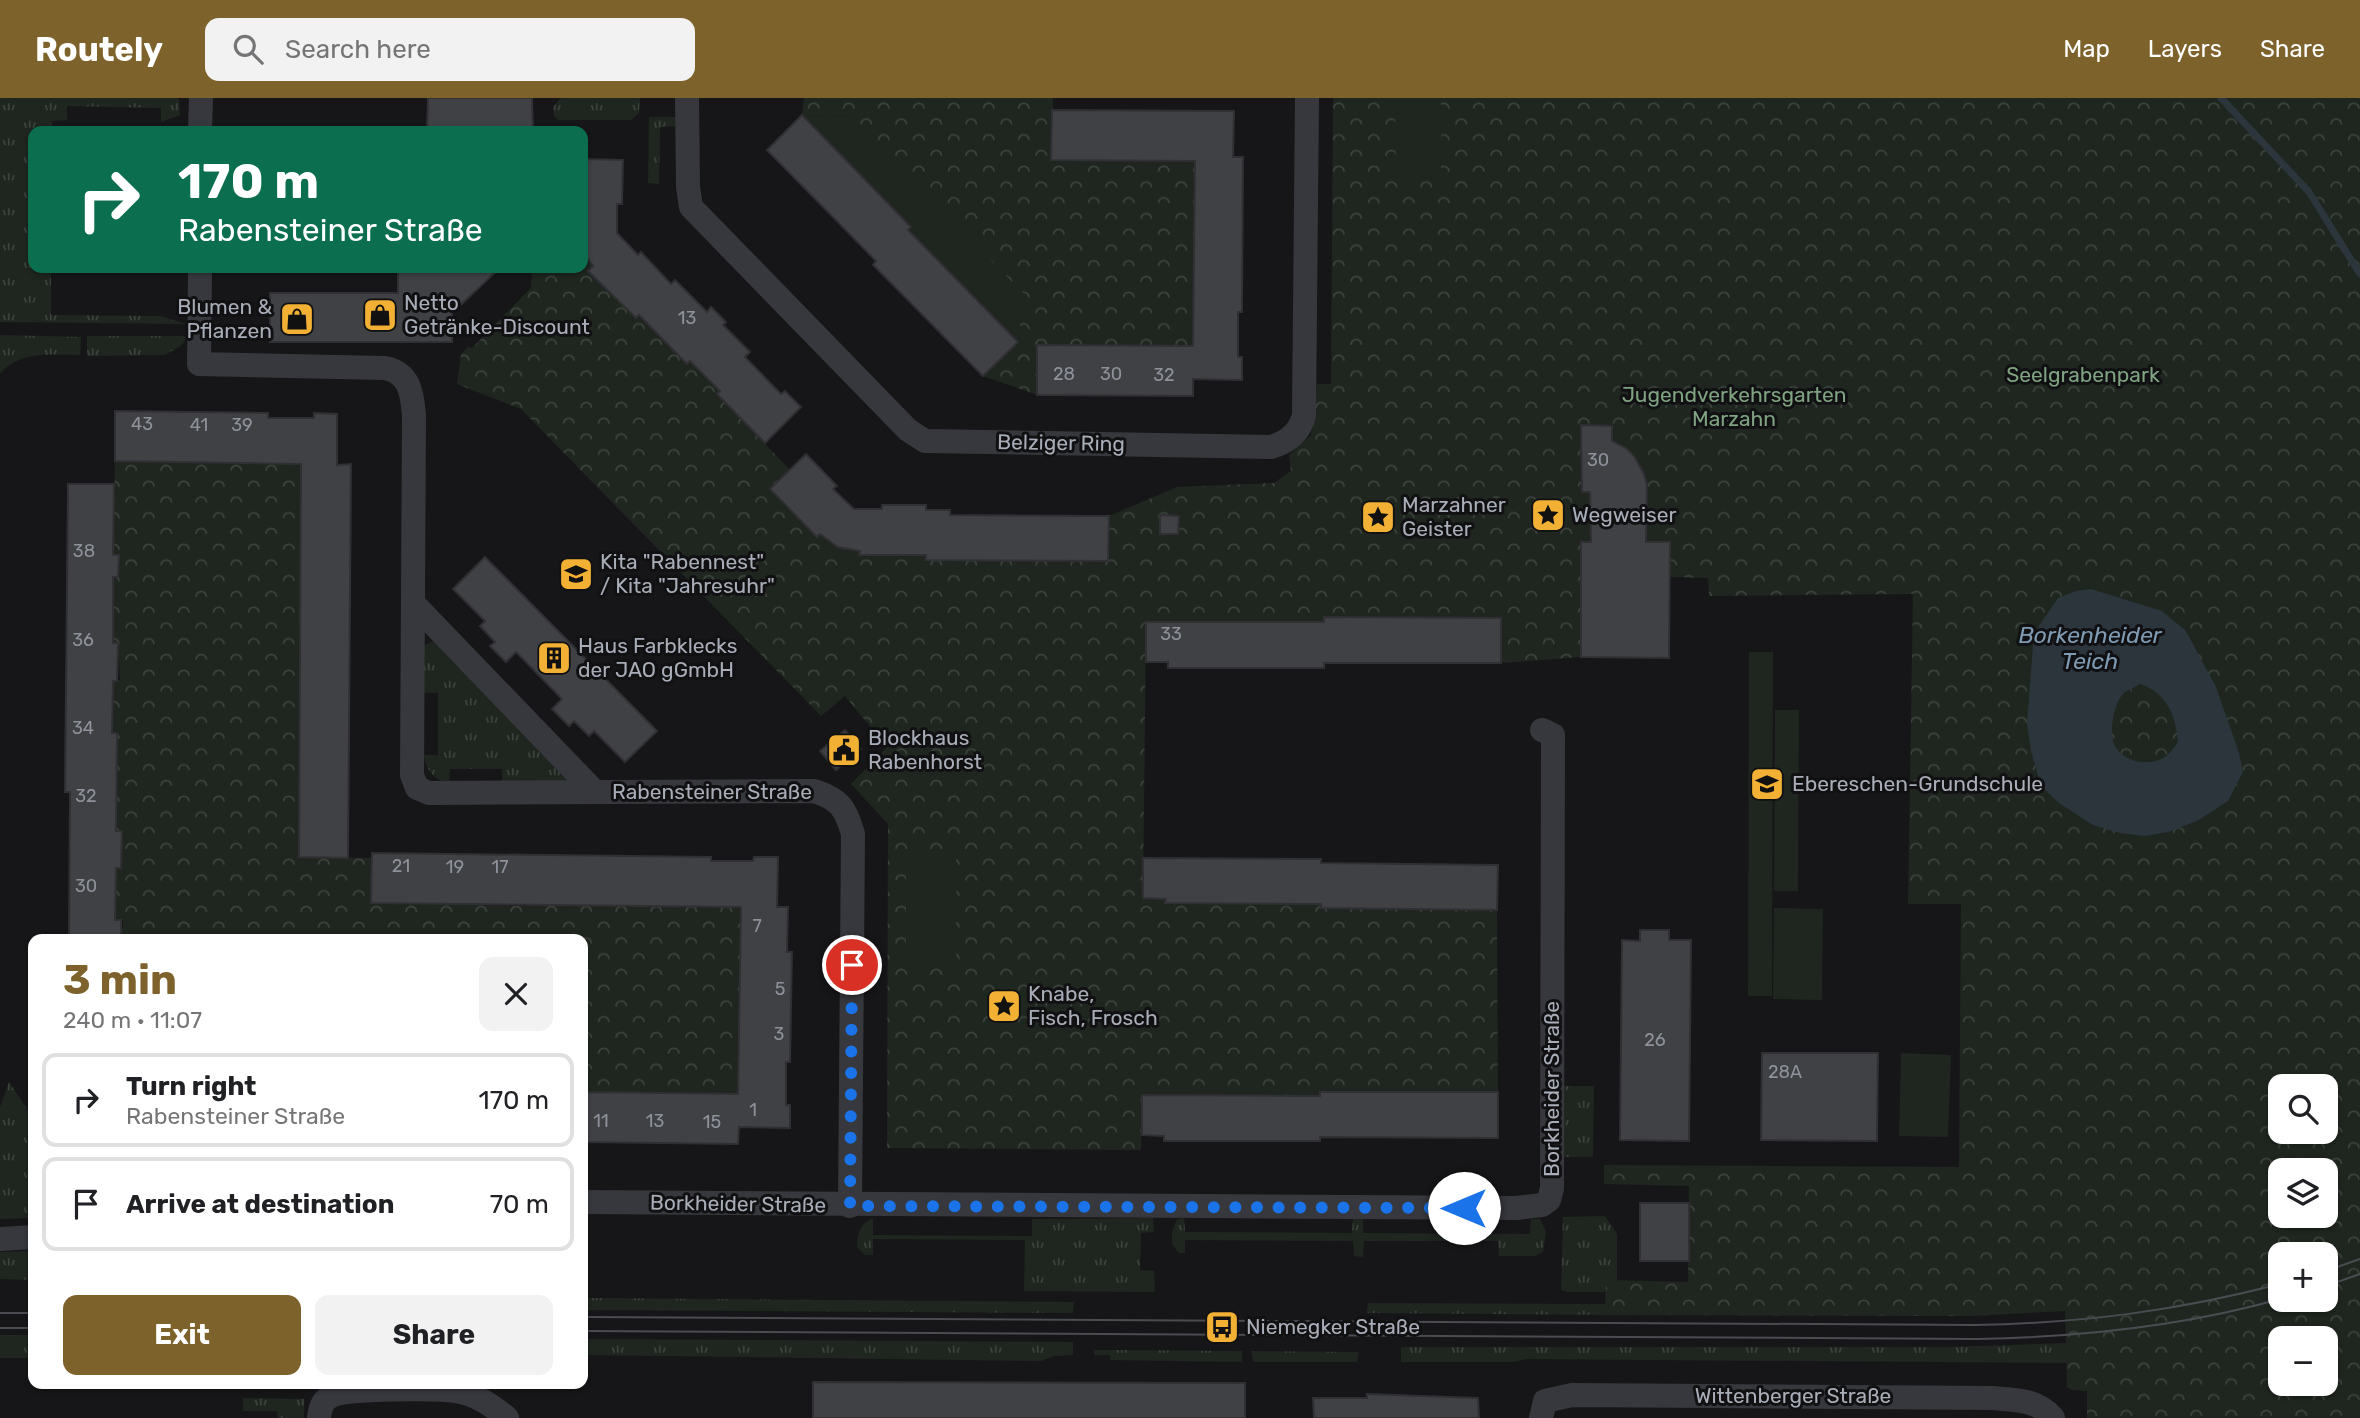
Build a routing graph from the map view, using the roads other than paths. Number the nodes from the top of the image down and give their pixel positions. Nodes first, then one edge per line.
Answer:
1 (201, 98) edge
2 (687, 98) edge
3 (1307, 98) edge
4 (200, 126) edge
5 (200, 273) edge
6 (414, 604) junction
7 (1542, 730) dead end
8 (595, 792) junction
9 (588, 1202) edge
10 (850, 1206) junction
11 (28, 1237) edge
12 (0, 1239) edge
13 (319, 1418) edge
14 (507, 1418) edge
15 (1541, 1418) edge
16 (2053, 1418) edge

1 - 4 street
2 - 3 street, Belziger Ring
5 - 6 street, Rabensteiner Straße
6 - 8 street, Rabensteiner Straße
6 - 8 street, Rabensteiner Straße
7 - 10 street, Borkheider Straße
8 - 10 street, Rabensteiner Straße
9 - 10 street, Borkheider Straße
11 - 12 street
13 - 14 street
15 - 16 street, Wittenberger Straße

